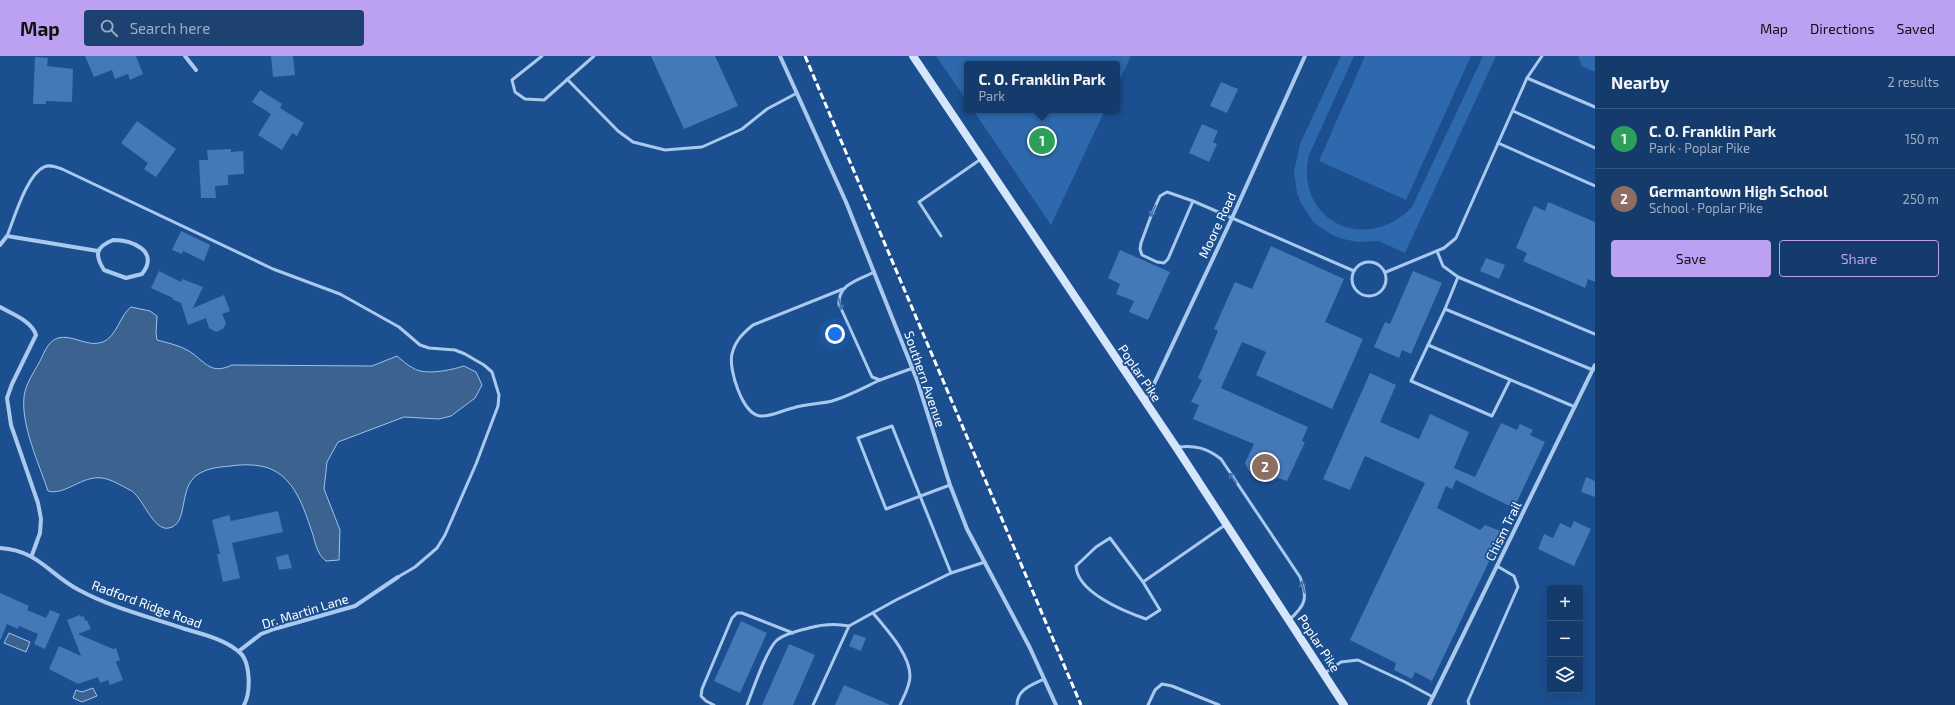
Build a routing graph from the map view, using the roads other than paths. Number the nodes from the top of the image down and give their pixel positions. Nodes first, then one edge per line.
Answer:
1 (185, 56) edge
2 (542, 56) edge
3 (594, 56) edge
4 (780, 56) edge
5 (913, 56) edge
6 (1305, 56) edge
7 (1542, 56) edge
8 (196, 70) dead end
9 (1528, 78) junction
10 (567, 79) junction
11 (797, 93) junction
12 (1595, 108) edge
13 (1513, 111) junction
14 (1498, 143) junction
15 (1595, 148) edge
16 (982, 158) junction
17 (1595, 186) edge
18 (1193, 201) junction
19 (1232, 218) junction
20 (7, 236) junction
21 (941, 236) dead end
22 (0, 245) edge
23 (98, 251) junction
24 (1437, 251) junction
25 (1354, 271) junction
26 (874, 272) junction
27 (1386, 272) junction
28 (1458, 277) junction
29 (842, 288) junction
30 (0, 307) edge
31 (1445, 309) junction
32 (1595, 334) edge
33 (1428, 345) junction
34 (1595, 365) edge
35 (913, 368) junction
36 (1593, 370) junction
37 (880, 380) junction
38 (1510, 380) junction
39 (1145, 402) junction
40 (1575, 407) junction
41 (1176, 447) junction
42 (950, 485) junction
43 (921, 496) junction
44 (1226, 524) junction
45 (0, 548) edge
46 (32, 555) junction
47 (985, 562) junction
48 (1497, 566) junction
49 (951, 573) junction
50 (398, 577) joint
51 (1143, 582) junction
52 (872, 613) junction
53 (1289, 620) junction
54 (849, 626) junction
55 (793, 633) junction
56 (239, 651) junction
57 (1324, 674) junction
58 (1044, 678) junction
59 (1433, 698) junction
60 (244, 705) edge
61 (714, 705) edge
62 (747, 705) edge
63 (813, 705) edge
64 (900, 705) edge
65 (1017, 705) edge
66 (1056, 705) edge
67 (1148, 705) edge
68 (1220, 705) edge
69 (1344, 705) edge
70 (1429, 705) edge
71 (1469, 705) edge

1 - 8 street
2 - 10 lane
3 - 10 lane
4 - 11 street, Southern Avenue
5 - 16 main road, Poplar Pike
6 - 19 street, Moore Road
7 - 9 lane
9 - 12 lane
9 - 13 lane
10 - 11 lane
11 - 26 street, Southern Avenue
13 - 14 lane
13 - 15 lane
14 - 17 lane
14 - 24 lane
16 - 21 lane
16 - 39 main road, Poplar Pike
18 -> 18 lane
18 - 19 lane
19 - 25 lane
19 - 39 street, Moore Road
20 - 22 street
20 - 23 street
20 - 50 lane
23 - 23 street
24 - 27 lane
24 - 28 lane
25 - 27 lane
25 - 27 lane
26 - 29 lane
26 - 35 street, Southern Avenue
28 - 31 lane
28 - 32 lane
29 -> 37 lane
29 - 37 lane
30 - 46 street
31 - 33 lane
31 - 36 lane
33 - 38 lane
33 - 38 lane
34 - 36 street, Chism Trail
35 - 37 lane
35 - 42 street, Southern Avenue
36 - 40 street, Chism Trail
38 - 40 lane
39 - 41 main road, Poplar Pike
40 - 48 street, Chism Trail
41 - 44 main road, Poplar Pike
53 -> 41 lane
42 - 43 lane
42 - 47 street, Southern Avenue
43 - 43 lane
43 - 49 lane
44 - 51 lane
44 - 53 main road, Poplar Pike
45 - 46 street, Radford Ridge Road
46 - 56 street, Radford Ridge Road
47 - 49 lane
47 - 58 street, Southern Avenue
48 - 59 street, Chism Trail
48 - 71 lane
49 - 52 lane
50 - 56 street, Dr. Martin Lane
51 - 51 lane
52 - 54 lane
52 - 64 lane
53 - 57 main road, Poplar Pike
54 - 55 lane
54 - 63 lane
55 - 61 lane
55 - 62 lane
56 - 60 street
57 - 59 lane
57 - 69 main road, Poplar Pike
58 - 65 lane
58 - 66 street, Southern Avenue
59 - 70 street, Chism Trail
67 - 68 lane

